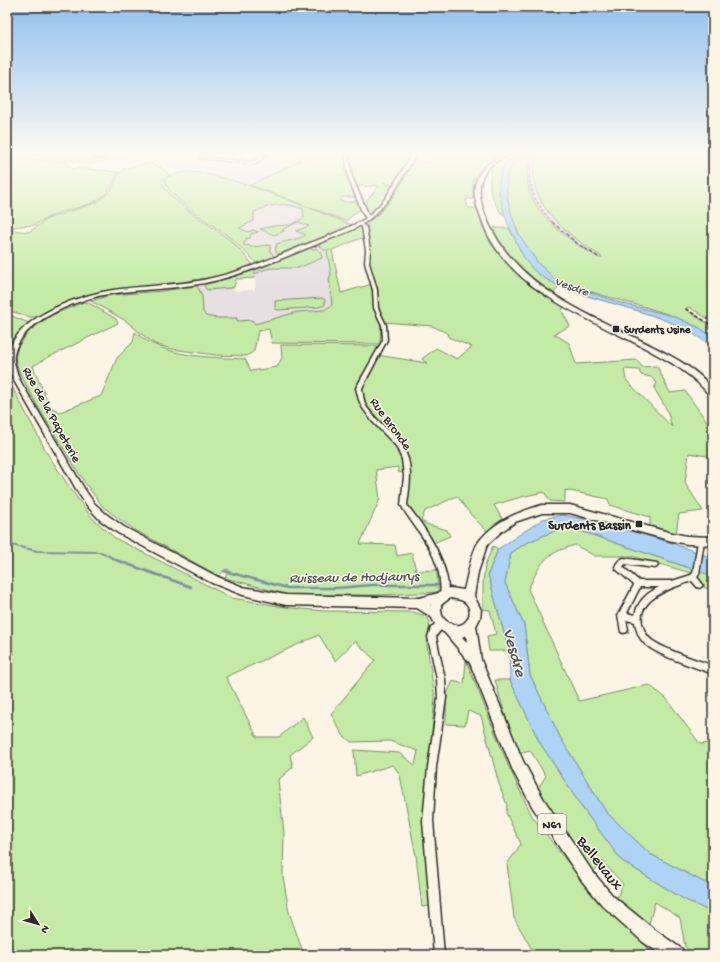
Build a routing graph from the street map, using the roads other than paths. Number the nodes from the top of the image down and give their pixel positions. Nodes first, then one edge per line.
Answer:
1 (359, 199) edge
2 (387, 199) edge
3 (478, 199) edge
4 (368, 218) junction
5 (360, 224) junction
6 (713, 394) edge
7 (701, 541) junction
8 (713, 541) edge
9 (655, 565) dead end
10 (693, 577) junction
11 (638, 584) junction
12 (675, 584) junction
13 (699, 585) dead end
14 (442, 597) junction
15 (468, 598) junction
16 (418, 603) junction
17 (622, 614) junction
18 (638, 620) junction
19 (442, 623) junction
20 (470, 627) junction
21 (624, 628) dead end
22 (475, 660) junction
23 (713, 670) edge
24 (439, 955) edge
25 (676, 955) edge

1 - 4 main road
2 - 4 main road, Rue de la Papeterie
3 - 6 main road
4 - 5 main road, Rue de la Papeterie
5 - 14 street, Rue Bronde
5 - 16 main road, Rue de la Papeterie
7 - 8 main road
7 - 10 street
7 - 15 main road
9 - 11 street
10 - 12 street
10 - 13 street
11 - 12 street
11 - 17 street
12 - 18 street
14 - 15 main road
14 - 16 main road, Rue de la Papeterie
14 - 19 main road
15 - 20 main road, N61
16 - 19 main road
17 - 18 street
17 - 21 street
18 - 23 street
19 - 20 main road
19 - 22 main road, Bellevaux / N61
19 - 24 street
20 - 22 main road, Bellevaux / N61
22 - 25 main road, Bellevaux / N61

